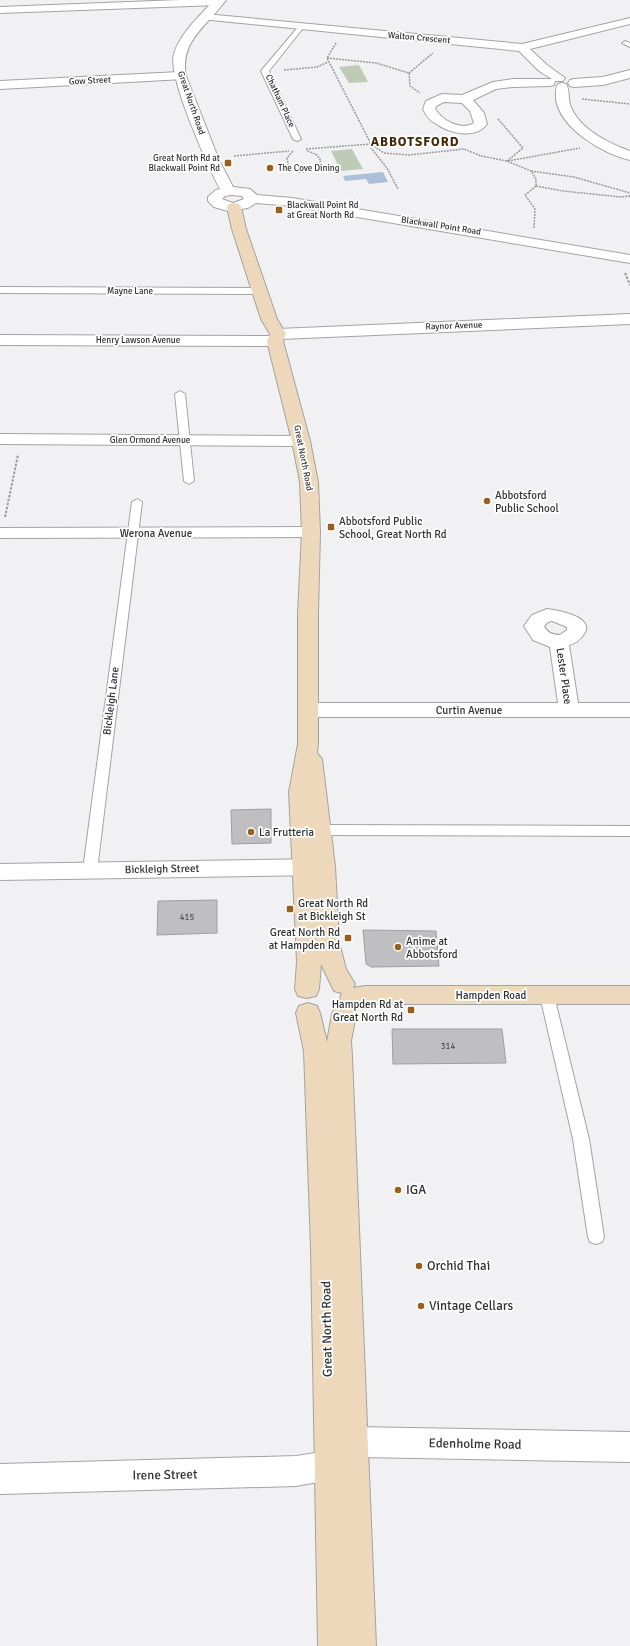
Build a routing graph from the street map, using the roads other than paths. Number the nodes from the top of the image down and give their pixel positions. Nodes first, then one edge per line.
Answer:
1 (219, 1) edge
2 (0, 10) edge
3 (205, 17) junction
4 (630, 21) edge
5 (301, 27) junction
6 (522, 48) junction
7 (630, 74) edge
8 (180, 76) junction
9 (557, 82) junction
10 (0, 85) edge
11 (464, 99) junction
12 (297, 140) dead end
13 (630, 156) edge
14 (228, 191) junction
15 (252, 199) junction
16 (234, 207) junction
17 (630, 258) edge
18 (0, 290) edge
19 (261, 291) junction
20 (630, 318) edge
21 (277, 337) junction
22 (0, 340) edge
23 (180, 394) dead end
24 (0, 439) edge
25 (185, 440) junction
26 (301, 441) junction
27 (189, 481) dead end
28 (137, 502) dead end
29 (311, 532) junction
30 (0, 533) edge
31 (133, 533) junction
32 (559, 641) dead end
33 (308, 710) junction
34 (569, 710) junction
35 (630, 710) edge
36 (311, 830) junction
37 (630, 831) edge
38 (313, 867) junction
39 (90, 870) junction
40 (0, 872) edge
41 (630, 995) edge
42 (547, 996) junction
43 (346, 999) junction
44 (308, 1001) junction
45 (596, 1237) dead end
46 (354, 1442) junction
47 (630, 1447) edge
48 (329, 1465) junction
49 (0, 1479) edge
50 (334, 1646) edge
51 (360, 1646) edge

1 - 2 street
1 - 3 street, Great North Road
3 - 5 street, Walton Crescent
3 - 8 street, Great North Road
4 - 6 street, Walton Crescent
5 - 6 street, Walton Crescent
5 - 12 lane, Chatham Place
6 - 9 street
7 - 9 street
8 - 10 street, Gow Street
8 - 14 street, Great North Road
9 - 11 street
9 - 13 street
11 - 11 street
14 - 15 street
14 - 16 street
15 - 16 street
15 - 17 street, Blackwall Point Road
16 - 19 main road, Great North Road
18 - 19 lane, Mayne Lane
19 - 21 main road, Great North Road
20 - 21 street, Raynor Avenue
21 - 22 street, Henry Lawson Avenue
21 - 26 main road, Great North Road
23 - 25 lane
24 - 25 street, Glen Ormond Avenue
25 - 26 street, Glen Ormond Avenue
25 - 27 lane
26 - 29 main road, Great North Road
28 - 31 lane, Bickleigh Lane
29 - 31 street, Werona Avenue
29 - 33 main road, Great North Road
30 - 31 street, Werona Avenue
31 - 39 lane, Bickleigh Lane
32 - 34 street, Lester Place
33 - 34 street, Curtin Avenue
33 - 36 main road, Great North Road
34 - 35 street, Curtin Avenue
36 - 37 lane
36 - 38 main road, Great North Road
38 - 39 street, Bickleigh Street
38 - 43 main road, Great North Road
38 - 44 main road, Great North Road
39 - 40 street, Bickleigh Street
41 - 42 main road, Hampden Road
42 - 43 main road, Hampden Road
42 - 45 lane
43 - 44 main road
43 - 44 main road
43 - 46 main road, Great North Road
44 - 48 main road, Great North Road
46 - 47 street, Edenholme Road
46 - 48 street
46 - 51 main road, Great North Road
48 - 49 street, Irene Street
48 - 50 main road, Great North Road

